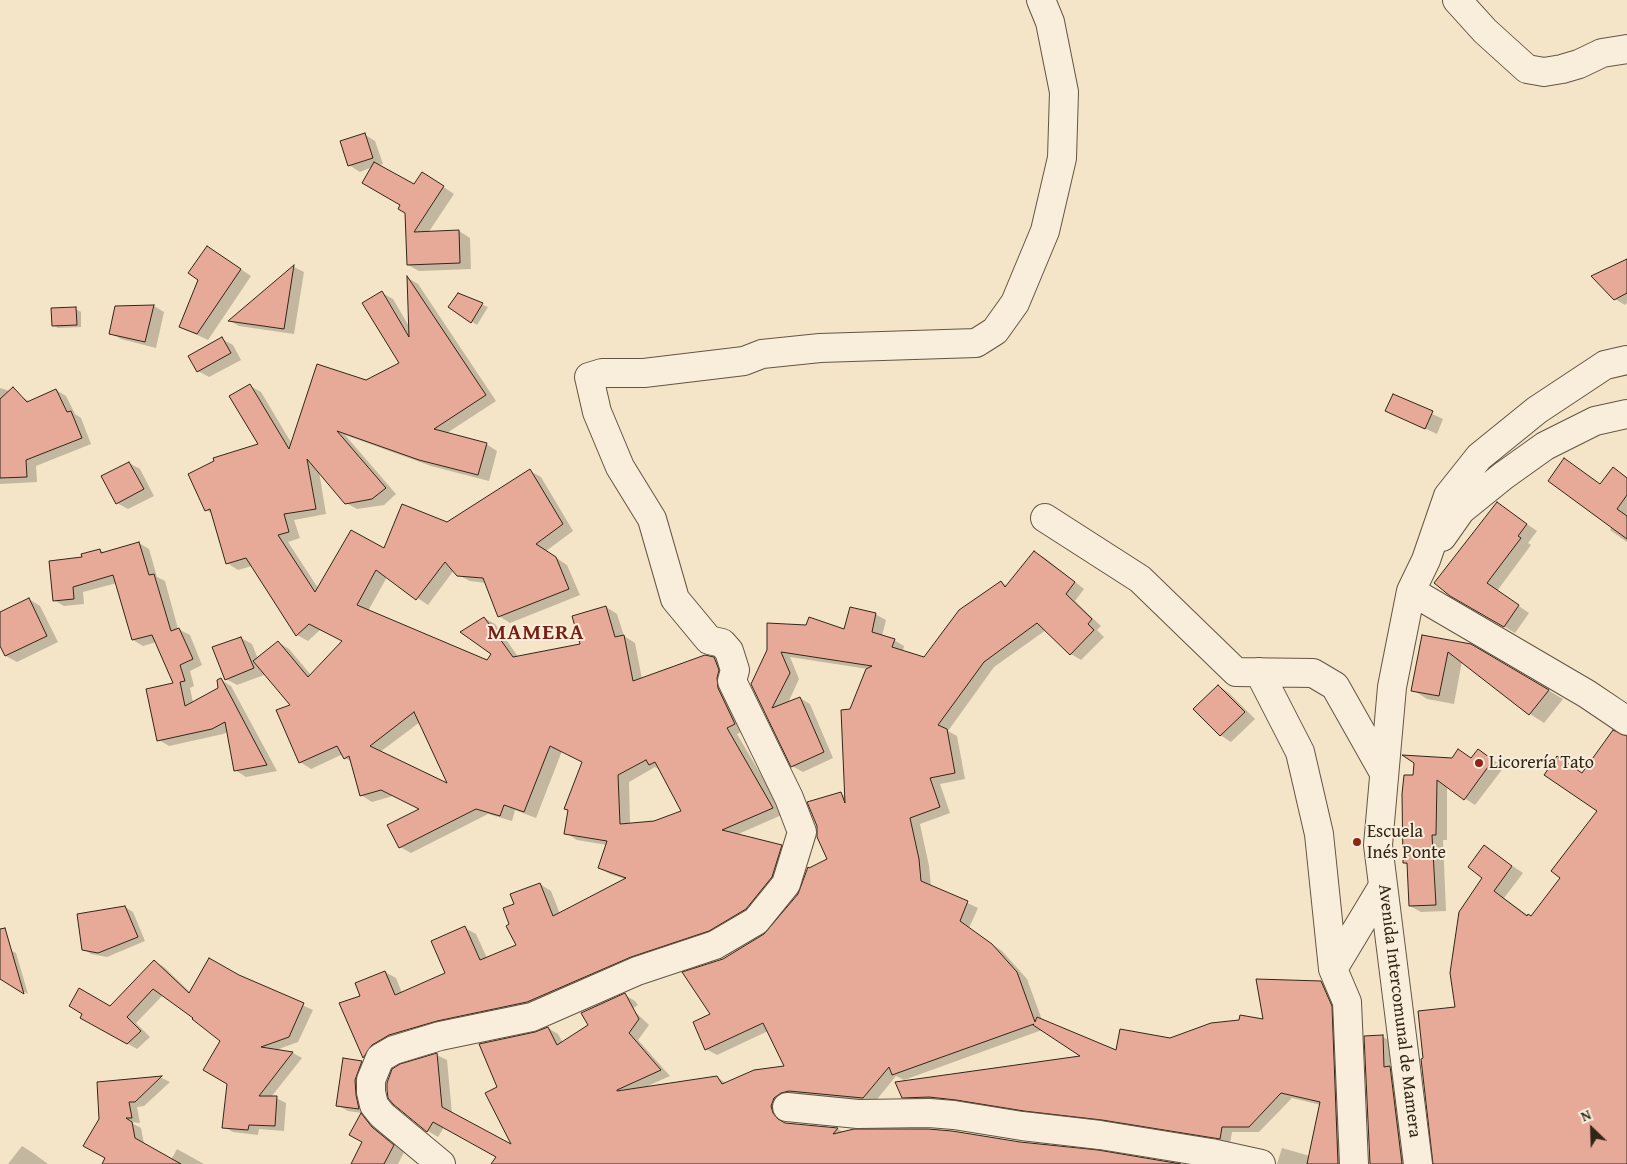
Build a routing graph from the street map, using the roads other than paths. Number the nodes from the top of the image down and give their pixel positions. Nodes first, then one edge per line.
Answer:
1 (1041, 0) edge
2 (1458, 0) edge
3 (1627, 49) edge
4 (1627, 360) edge
5 (1627, 414) edge
6 (1045, 518) dead end
7 (1426, 560) junction
8 (1411, 592) junction
9 (1258, 672) junction
10 (1627, 721) edge
11 (1383, 771) junction
12 (1383, 886) junction
13 (1333, 969) junction
14 (787, 1106) dead end
15 (441, 1164) edge
16 (1261, 1164) edge
17 (1354, 1164) edge
18 (1418, 1164) edge

1 - 15 street
2 - 3 street
4 - 7 street, Avenida Intercomunal de Mamera
5 - 7 street
6 - 9 street
7 - 8 street, Avenida Intercomunal de Mamera
8 - 10 street
8 - 11 street, Avenida Intercomunal de Mamera
9 - 11 street
9 - 13 street
11 - 12 street, Avenida Intercomunal de Mamera
12 - 13 street
12 - 18 street, Avenida Intercomunal de Mamera
13 - 17 street
14 - 16 street

